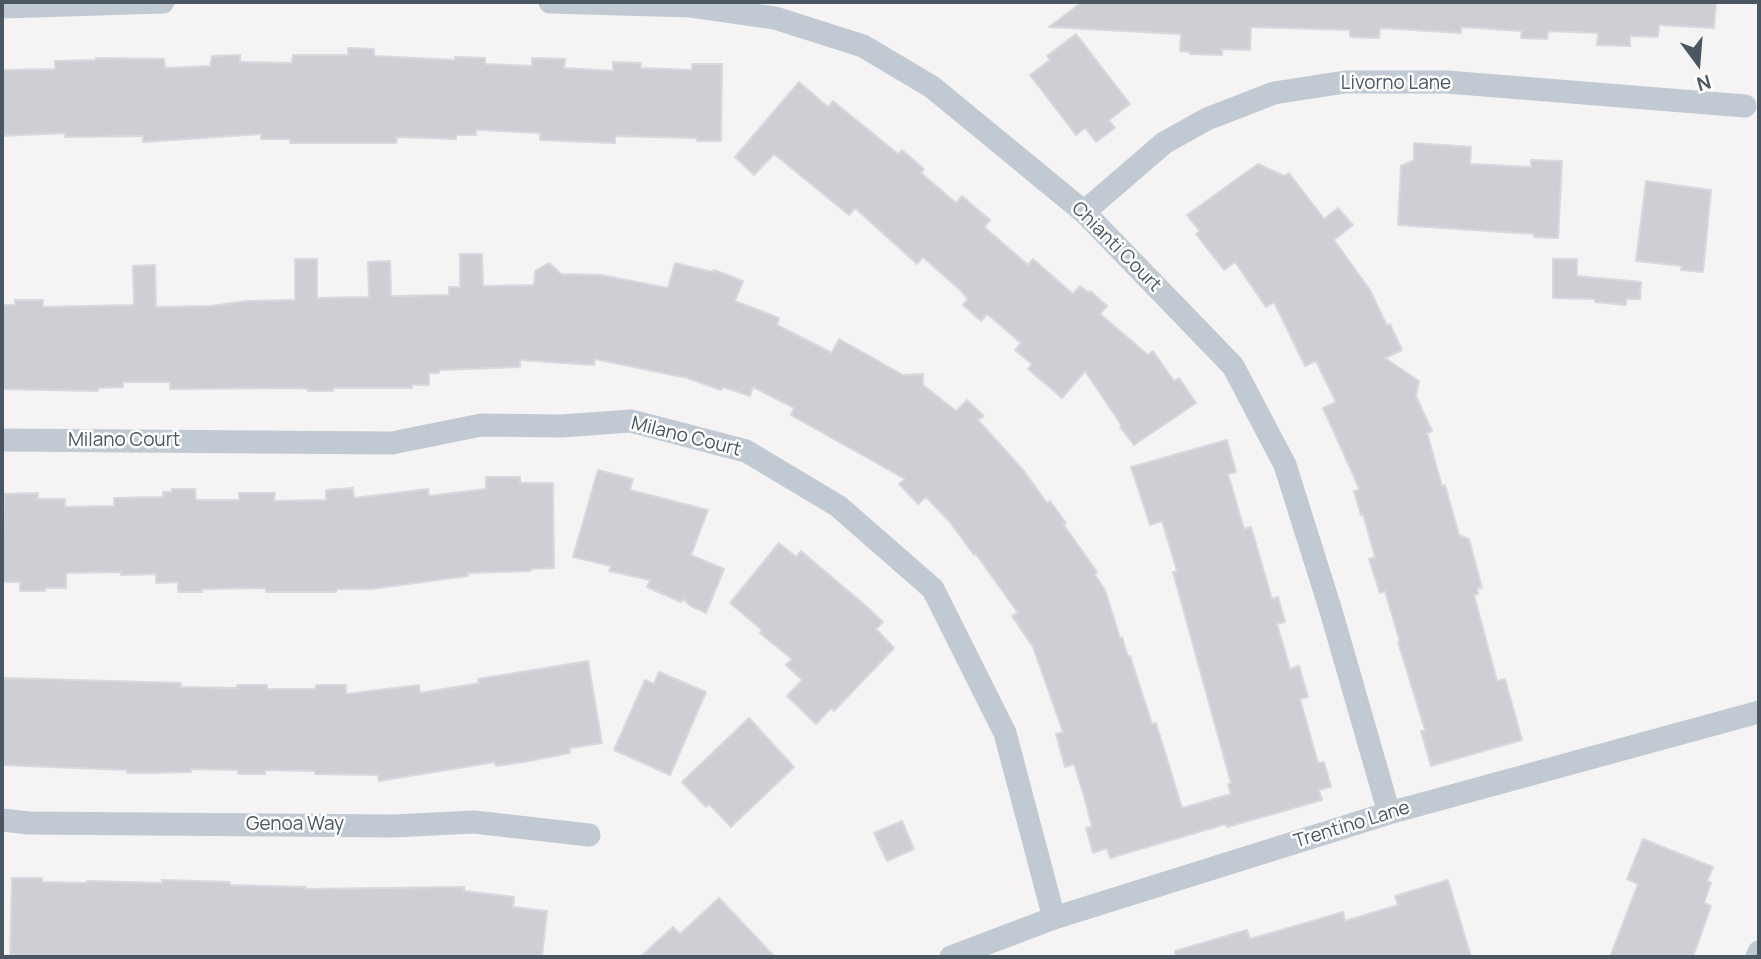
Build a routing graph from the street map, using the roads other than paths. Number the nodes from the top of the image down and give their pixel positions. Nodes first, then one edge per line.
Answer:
1 (163, 2) edge
2 (550, 2) edge
3 (2, 7) edge
4 (1745, 106) dead end
5 (1084, 212) junction
6 (2, 440) edge
7 (1759, 712) edge
8 (1389, 813) junction
9 (2, 820) edge
10 (589, 835) dead end
11 (1054, 918) junction
12 (1759, 951) edge
13 (951, 957) edge
14 (1757, 957) edge

1 - 3 street
2 - 5 street, Chianti Court
4 - 5 street, Livorno Lane
5 - 8 street, Chianti Court
6 - 11 street, Milano Court
7 - 8 street, Trentino Lane
8 - 11 street, Trentino Lane
9 - 10 street, Genoa Way
11 - 13 street, Trentino Lane
12 - 14 street

